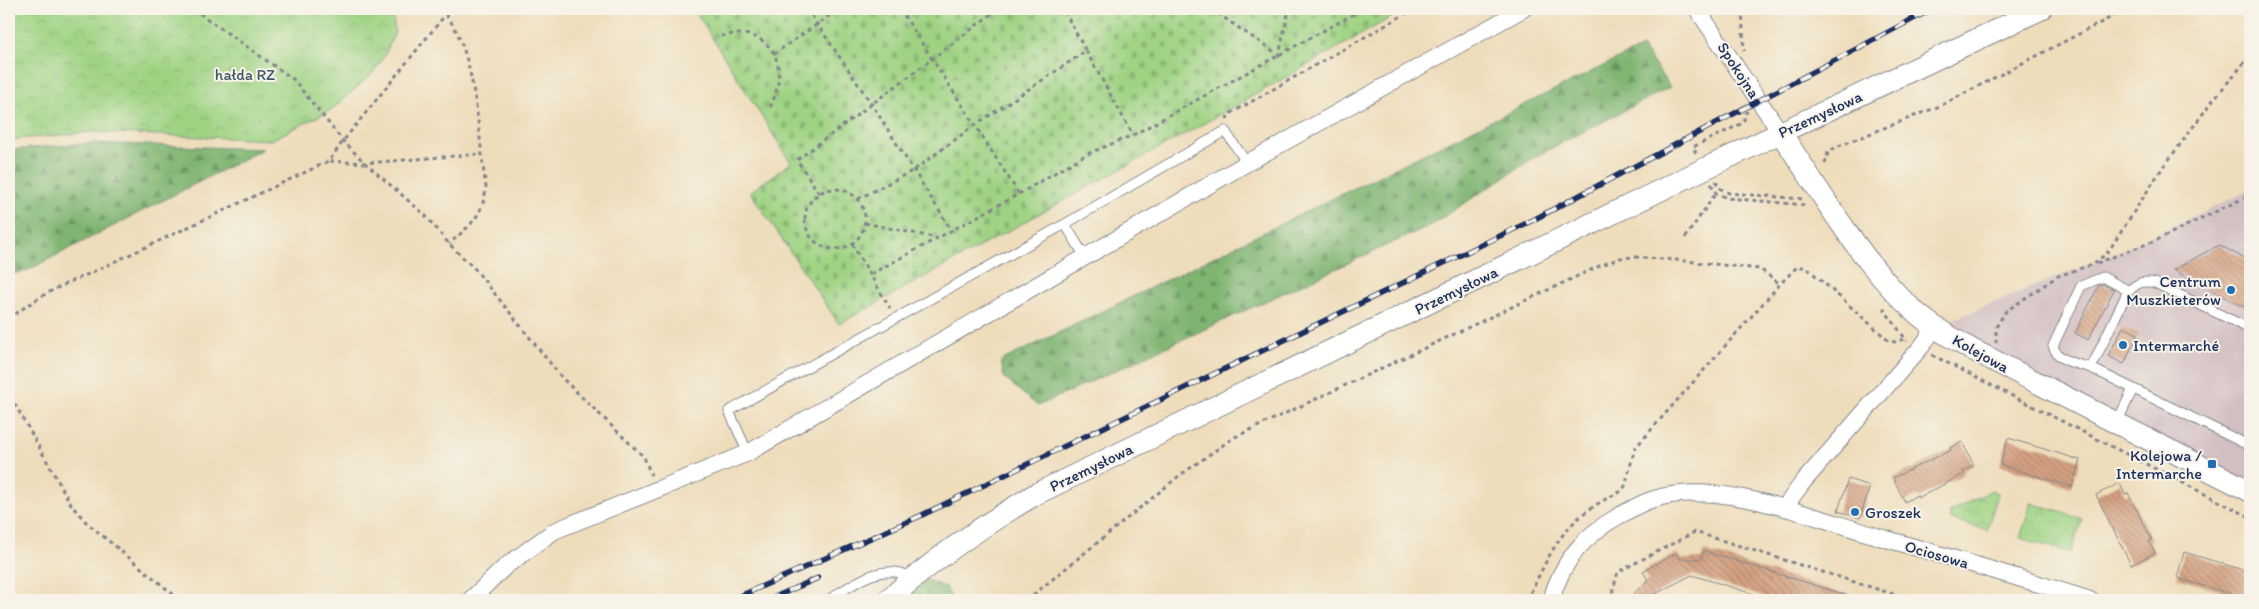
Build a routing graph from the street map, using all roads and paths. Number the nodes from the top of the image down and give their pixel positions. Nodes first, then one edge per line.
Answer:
1 (193, 9) edge
2 (440, 9) edge
3 (450, 9) edge
4 (807, 9) edge
5 (839, 9) edge
6 (866, 9) edge
7 (899, 9) edge
8 (998, 9) edge
9 (1062, 9) edge
10 (1211, 9) edge
11 (1288, 9) edge
12 (1363, 9) edge
13 (1414, 9) edge
14 (1523, 9) edge
15 (1698, 9) edge
16 (1742, 9) edge
17 (2041, 9) edge
18 (2127, 9) edge
19 (446, 14) junction
20 (818, 24) junction
21 (721, 36) dead end
22 (1086, 50) junction
23 (774, 54) junction
24 (1279, 55) junction
25 (2250, 56) edge
26 (932, 59) junction
27 (1746, 78) junction
28 (871, 103) junction
29 (770, 107) dead end
30 (1746, 107) dead end
31 (975, 125) junction
32 (1746, 127) dead end
33 (1225, 132) junction
34 (1780, 132) junction
35 (1133, 135) junction
36 (343, 141) junction
37 (1828, 153) dead end
38 (481, 154) junction
39 (330, 161) junction
40 (1246, 163) junction
41 (365, 164) junction
42 (1707, 168) junction
43 (914, 170) junction
44 (819, 193) junction
45 (1716, 193) junction
46 (1019, 194) junction
47 (2250, 195) edge
48 (858, 199) junction
49 (1808, 199) dead end
50 (1808, 208) dead end
51 (865, 222) junction
52 (1065, 224) junction
53 (952, 231) junction
54 (937, 238) junction
55 (1685, 238) dead end
56 (450, 244) junction
57 (852, 244) junction
58 (1085, 257) junction
59 (2094, 264) junction
60 (871, 274) junction
61 (1780, 284) junction
62 (2129, 291) junction
63 (1877, 300) dead end
64 (896, 318) junction
65 (9, 319) edge
66 (1935, 327) junction
67 (2250, 329) edge
68 (1906, 339) junction
69 (1996, 347) dead end
70 (1920, 349) junction
71 (2091, 368) junction
72 (2133, 389) junction
73 (9, 398) edge
74 (2117, 422) junction
75 (2250, 446) edge
76 (748, 453) junction
77 (657, 490) junction
78 (2250, 492) edge
79 (1616, 493) dead end
80 (1784, 508) junction
81 (2250, 517) edge
82 (913, 578) junction
83 (180, 600) edge
84 (470, 600) edge
85 (828, 600) edge
86 (888, 600) edge
87 (1027, 600) edge
88 (1551, 600) edge
89 (1610, 600) edge
90 (1912, 600) edge
91 (2090, 600) edge

1 - 36 path
2 - 19 path
3 - 19 path
4 - 20 path
5 - 20 path
6 - 7 path
7 - 26 path
8 - 26 path
9 - 22 path
10 - 24 path
11 - 24 path
12 - 24 path
13 - 33 path
14 - 40 street
15 - 27 street, Spokojna
16 - 27 path
17 - 34 street, Przemysłowa
18 - 37 path
19 - 36 path
19 - 38 path
20 - 23 path
20 - 28 path
21 - 23 path
22 - 31 path
22 - 35 path
23 - 29 path
24 - 35 path
25 - 59 path
26 - 28 path
26 - 31 path
27 - 34 street, Spokojna
28 - 43 path
28 - 44 path
30 - 42 path
31 - 43 path
31 - 46 path
32 - 42 path
33 - 40 lane
33 - 52 lane
34 - 42 street, Przemysłowa
34 - 66 street, Kolejowa
35 - 46 path
36 - 39 path
36 - 41 path
38 - 41 path
38 - 56 path
39 - 41 path
39 - 65 path
40 - 58 street
41 - 56 path
42 - 45 path
42 - 49 path
42 - 82 street, Przemysłowa
43 - 48 path
43 - 53 path
44 - 48 path
44 - 57 path
45 - 50 path
45 - 55 path
46 - 53 path
47 - 59 path
48 - 51 path
51 - 54 path
51 - 57 path
52 - 58 lane
52 - 64 lane
53 - 54 path
54 - 60 path
56 - 77 path
57 - 60 path
58 - 76 street
59 - 69 path
60 - 64 path
61 - 68 path
61 - 79 path
61 - 87 path
62 - 67 lane
62 - 71 lane
62 - 71 lane
63 - 68 path
64 - 76 lane
66 - 70 street
66 - 74 street, Kolejowa
68 - 70 path
68 - 70 path
70 - 80 street
70 - 81 path
71 - 72 lane
72 - 74 lane
72 - 75 lane
73 - 83 path
74 - 78 street, Kolejowa
76 - 77 street
77 - 84 street
80 - 88 street, Ociosowa
80 - 91 street, Ociosowa
82 - 85 lane
82 - 86 street, Przemysłowa
89 - 90 path

